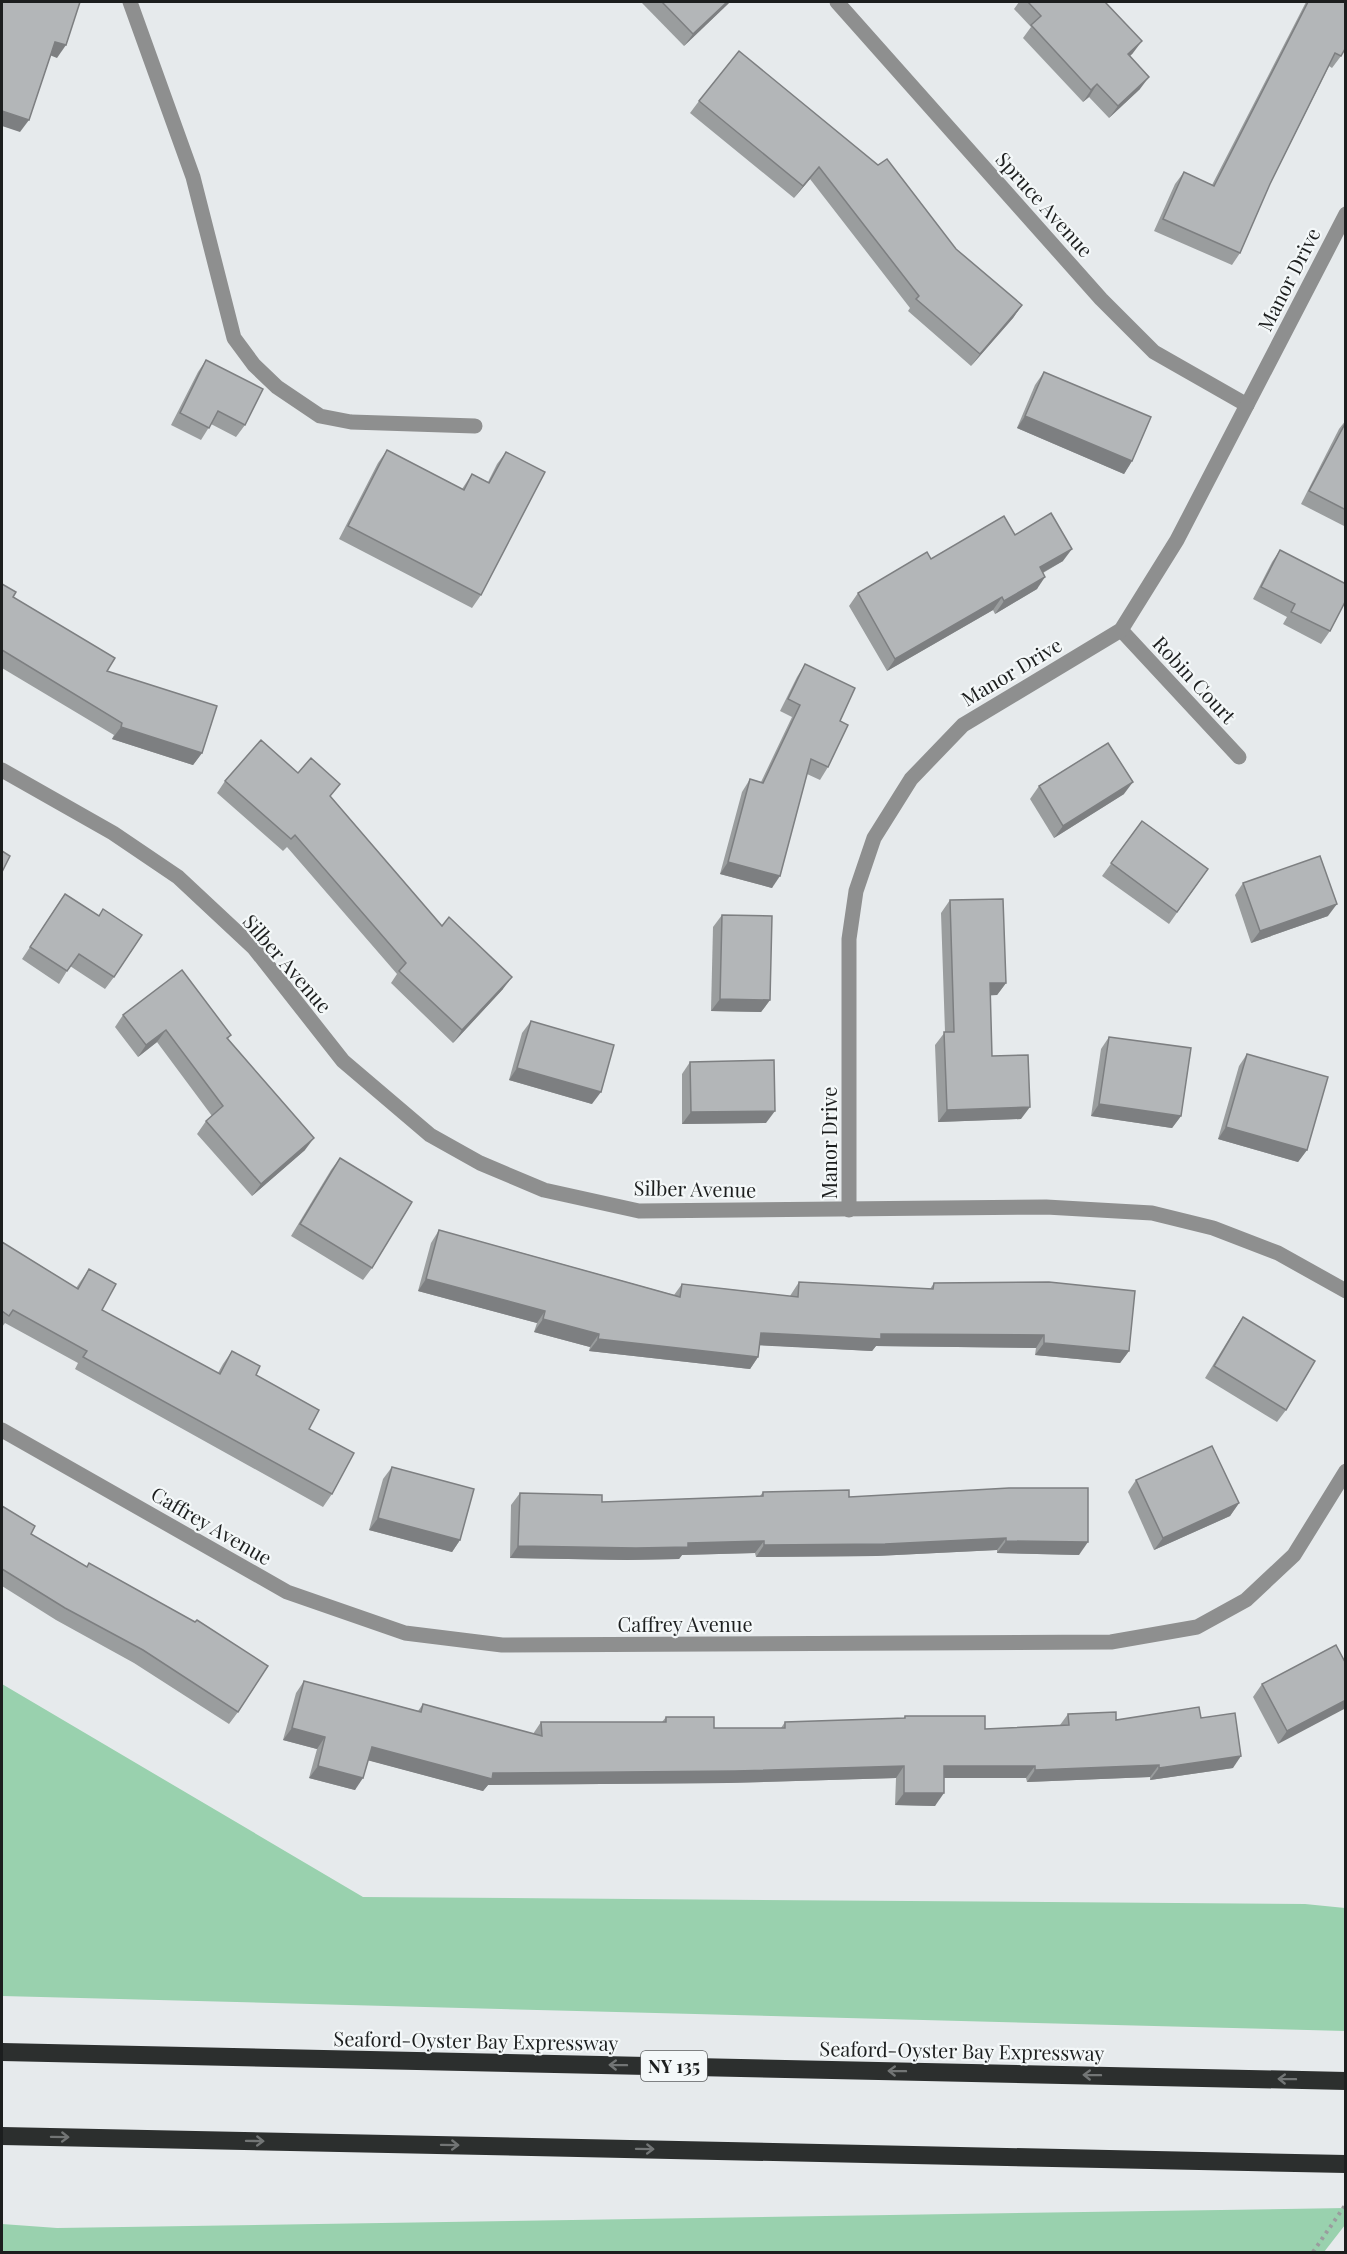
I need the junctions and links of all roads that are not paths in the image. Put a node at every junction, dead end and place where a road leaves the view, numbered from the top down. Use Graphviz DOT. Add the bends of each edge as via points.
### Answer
graph roads {
  1 [pos="130,2"];
  2 [pos="837,2"];
  3 [pos="1346,214"];
  4 [pos="1246,405"];
  5 [pos="475,426"];
  6 [pos="1121,630"];
  7 [pos="1239,757"];
  8 [pos="2,770"];
  9 [pos="849,1210"];
  10 [pos="1346,1291"];
  11 [pos="2,1430"];
  12 [pos="1346,1471"];
  13 [pos="2,2052"];
  14 [pos="1346,2080"];
  15 [pos="2,2136"];
  16 [pos="1346,2164"];
  1 -- 5 [label="street" via="193,177 234,338 254,365 277,387 320,416 351,422"];
  2 -- 4 [label="street, Spruce Avenue" via="1101,299 1154,352"];
  3 -- 4 [label="street, Manor Drive"];
  4 -- 6 [label="street, Manor Drive" via="1177,540"];
  6 -- 7 [label="street, Robin Court"];
  6 -- 9 [label="street, Manor Drive" via="963,724 911,779 874,838 856,891 849,939"];
  8 -- 9 [label="street, Silber Avenue" via="113,833 178,877 254,948 343,1061 430,1135 480,1163 544,1190 639,1211"];
  9 -- 10 [label="street, Silber Avenue" via="1046,1207 1152,1213 1213,1228 1278,1253"];
  11 -- 12 [label="street, Caffrey Avenue" via="287,1592 405,1633 502,1645 1111,1641 1197,1627 1246,1600 1294,1556"];
  14 -- 13 [label="highway, Seaford-Oyster Bay Expressway / NY 135, one-way"];
  15 -- 16 [label="highway, one-way"];
}
